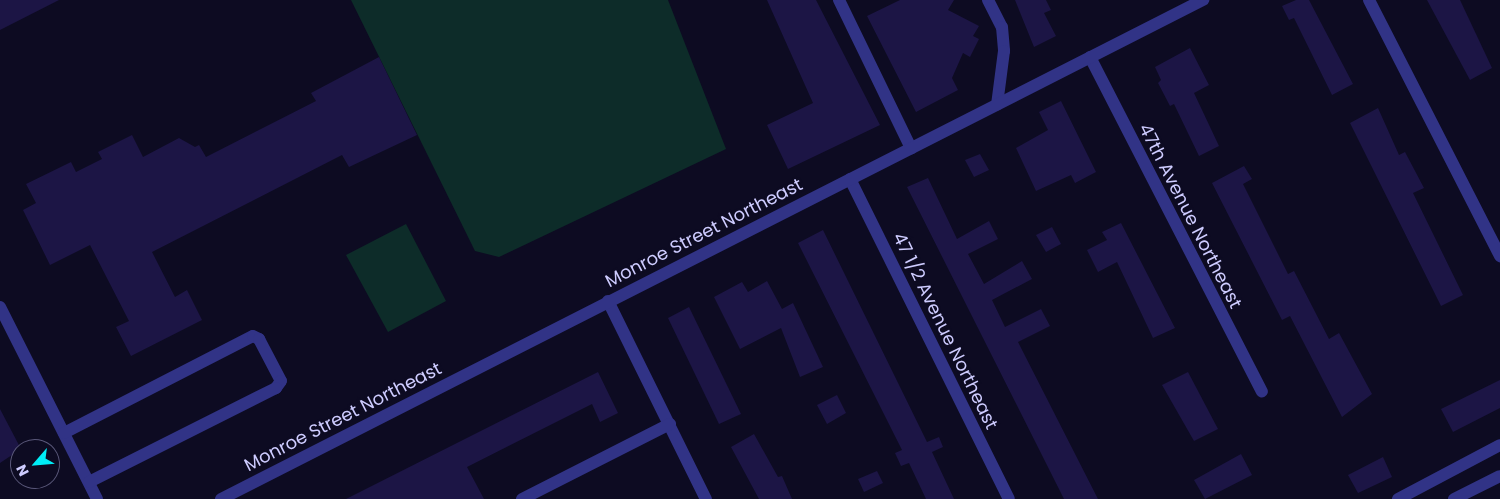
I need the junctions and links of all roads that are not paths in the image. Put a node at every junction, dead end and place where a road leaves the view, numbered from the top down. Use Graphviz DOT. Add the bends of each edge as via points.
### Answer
graph roads {
  1 [pos="838,0"];
  2 [pos="988,0"];
  3 [pos="1203,0"];
  4 [pos="1369,0"];
  5 [pos="1090,57"];
  6 [pos="997,105"];
  7 [pos="911,148"];
  8 [pos="850,179"];
  9 [pos="1500,256"];
  10 [pos="608,301"];
  11 [pos="0,307"];
  12 [pos="1262,391"];
  13 [pos="670,424"];
  14 [pos="64,434"];
  15 [pos="1500,445"];
  16 [pos="1500,476"];
  17 [pos="89,482"];
  18 [pos="97,499"];
  19 [pos="221,499"];
  20 [pos="522,499"];
  21 [pos="706,499"];
  22 [pos="1009,499"];
  23 [pos="1398,499"];
  24 [pos="1454,499"];
  1 -- 7 [label="street"];
  2 -- 6 [label="street" via="1002,27 1004,51"];
  3 -- 5 [label="street, Monroe Street Northeast"];
  4 -- 9 [label="street"];
  5 -- 6 [label="street, Monroe Street Northeast"];
  5 -- 12 [label="street, 47th Avenue Northeast"];
  6 -- 7 [label="street, Monroe Street Northeast"];
  7 -- 8 [label="street, Monroe Street Northeast"];
  8 -- 10 [label="street, Monroe Street Northeast"];
  8 -- 22 [label="street, 47 1/2 Avenue Northeast"];
  10 -- 13 [label="street"];
  10 -- 19 [label="street, Monroe Street Northeast"];
  11 -- 14 [label="street"];
  13 -- 20 [label="street"];
  13 -- 21 [label="street"];
  14 -- 17 [label="street"];
  14 -- 17 [label="street" via="253,336 272,364 280,381 276,388"];
  15 -- 23 [label="street"];
  16 -- 24 [label="street"];
  17 -- 18 [label="street"];
}
